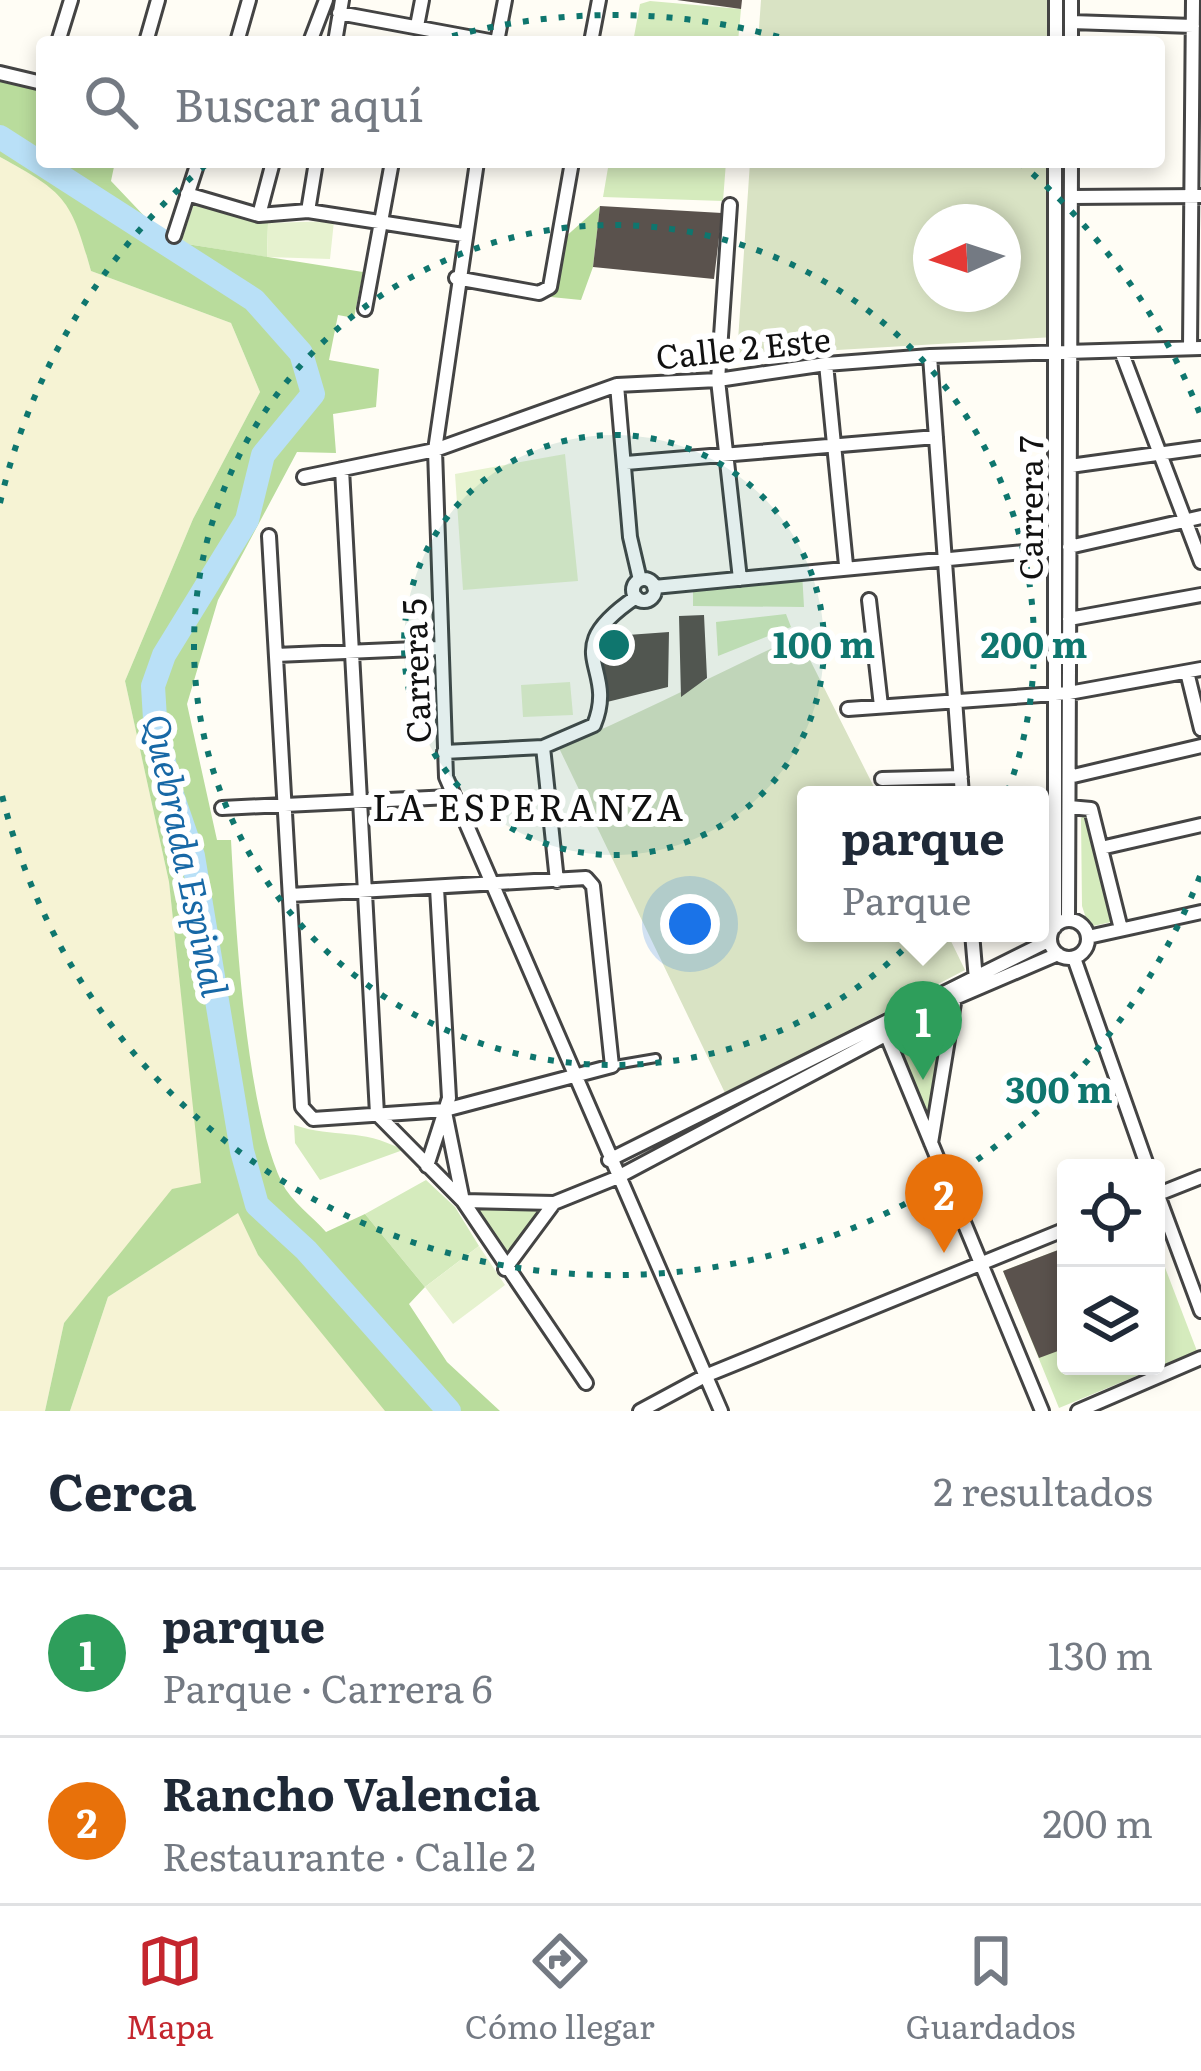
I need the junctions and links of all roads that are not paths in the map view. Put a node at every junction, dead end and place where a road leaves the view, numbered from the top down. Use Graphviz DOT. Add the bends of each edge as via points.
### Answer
graph roads {
  1 [pos="70,0"];
  2 [pos="158,0"];
  3 [pos="249,0"];
  4 [pos="326,0"];
  5 [pos="422,0"];
  6 [pos="505,0"];
  7 [pos="598,0"];
  8 [pos="1056,0"];
  9 [pos="1071,0"];
  10 [pos="1196,2"];
  11 [pos="341,7"];
  12 [pos="1071,22"];
  13 [pos="417,26"];
  14 [pos="1192,26"];
  15 [pos="60,36"];
  16 [pos="148,36"];
  17 [pos="239,36"];
  18 [pos="312,36"];
  19 [pos="466,36"];
  20 [pos="497,36"];
  21 [pos="592,36"];
  22 [pos="1055,36"];
  23 [pos="1071,36"];
  24 [pos="0,74"];
  25 [pos="36,82"];
  26 [pos="1196,162"];
  27 [pos="196,168"];
  28 [pos="271,168"];
  29 [pos="315,168"];
  30 [pos="391,168"];
  31 [pos="476,168"];
  32 [pos="571,168"];
  33 [pos="1055,168"];
  34 [pos="1071,168"];
  35 [pos="188,194"];
  36 [pos="1196,196"];
  37 [pos="1070,197"];
  38 [pos="730,205"];
  39 [pos="308,211"];
  40 [pos="259,214"];
  41 [pos="382,221"];
  42 [pos="463,235"];
  43 [pos="175,236"];
  44 [pos="457,278"];
  45 [pos="364,309"];
  46 [pos="1196,348"];
  47 [pos="1121,351"];
  48 [pos="1063,353"];
  49 [pos="931,356"];
  50 [pos="826,364"];
  51 [pos="718,380"];
  52 [pos="617,385"];
  53 [pos="936,437"];
  54 [pos="834,445"];
  55 [pos="1201,448"];
  56 [pos="436,450"];
  57 [pos="730,454"];
  58 [pos="1157,454"];
  59 [pos="626,463"];
  60 [pos="1070,466"];
  61 [pos="342,469"];
  62 [pos="304,477"];
  63 [pos="1201,517"];
  64 [pos="1185,521"];
  65 [pos="269,536"];
  66 [pos="1062,548"];
  67 [pos="945,557"];
  68 [pos="1201,562"];
  69 [pos="846,565"];
  70 [pos="740,578"];
  71 [pos="647,583"];
  72 [pos="1201,595"];
  73 [pos="869,600"];
  74 [pos="1069,619"];
  75 [pos="439,648"];
  76 [pos="352,652"];
  77 [pos="276,655"];
  78 [pos="1194,670"];
  79 [pos="1062,693"];
  80 [pos="956,699"];
  81 [pos="880,706"];
  82 [pos="848,709"];
  83 [pos="1201,729"];
  84 [pos="1201,746"];
  85 [pos="543,747"];
  86 [pos="444,752"];
  87 [pos="961,777"];
  88 [pos="1069,777"];
  89 [pos="882,779"];
  90 [pos="962,786"];
  91 [pos="450,797"];
  92 [pos="360,802"];
  93 [pos="285,805"];
  94 [pos="1069,807"];
  95 [pos="222,808"];
  96 [pos="1201,825"];
  97 [pos="1101,848"];
  98 [pos="557,881"];
  99 [pos="489,884"];
  100 [pos="437,888"];
  101 [pos="365,892"];
  102 [pos="290,895"];
  103 [pos="1201,912"];
  104 [pos="1058,929"];
  105 [pos="1121,929"];
  106 [pos="1049,935"];
  107 [pos="1088,937"];
  108 [pos="973,942"];
  109 [pos="1038,942"];
  110 [pos="1058,954"];
  111 [pos="1074,958"];
  112 [pos="976,981"];
  113 [pos="956,990"];
  114 [pos="884,1029"];
  115 [pos="656,1058"];
  116 [pos="612,1066"];
  117 [pos="574,1076"];
  118 [pos="445,1110"];
  119 [pos="377,1114"];
  120 [pos="931,1144"];
  121 [pos="1145,1159"];
  122 [pos="609,1160"];
  123 [pos="427,1166"];
  124 [pos="1201,1177"];
  125 [pos="616,1178"];
  126 [pos="1165,1190"];
  127 [pos="463,1202"];
  128 [pos="554,1202"];
  129 [pos="1165,1217"];
  130 [pos="1057,1232"];
  131 [pos="977,1263"];
  132 [pos="505,1269"];
  133 [pos="1201,1311"];
  134 [pos="1201,1358"];
  135 [pos="705,1376"];
  136 [pos="586,1383"];
  137 [pos="640,1411"];
  138 [pos="721,1411"];
  139 [pos="1042,1411"];
  140 [pos="1078,1411"];
  1 -- 15 [label="street"];
  2 -- 16 [label="street"];
  3 -- 17 [label="street"];
  4 -- 18 [label="street"];
  5 -- 13 [label="street"];
  6 -- 20 [label="street"];
  7 -- 21 [label="street"];
  8 -- 22 [label="street"];
  9 -- 12 [label="street"];
  10 -- 14 [label="street"];
  11 -- 13 [label="street"];
  12 -- 14 [label="street"];
  12 -- 23 [label="street"];
  13 -- 19 [label="street"];
  14 -- 26 [label="street"];
  24 -- 25 [label="street"];
  26 -- 36 [label="street"];
  27 -- 35 [label="street"];
  28 -- 40 [label="street"];
  29 -- 39 [label="street"];
  30 -- 41 [label="street"];
  31 -- 42 [label="street, Carrera 5"];
  32 -- 44 [label="street" via="550,287 539,293"];
  33 -- 48 [label="street, Carrera 7"];
  34 -- 37 [label="street, Carrera 7"];
  35 -- 40 [label="street"];
  35 -- 43 [label="street"];
  36 -- 37 [label="street"];
  36 -- 46 [label="street"];
  37 -- 48 [label="street, Carrera 7"];
  38 -- 51 [label="street"];
  39 -- 40 [label="street"];
  39 -- 41 [label="street"];
  41 -- 42 [label="street"];
  41 -- 45 [label="street"];
  42 -- 44 [label="street, Carrera 5"];
  44 -- 56 [label="street, Carrera 5"];
  46 -- 47 [label="street, Calle 2 Este"];
  47 -- 48 [label="street, Calle 2 Este"];
  47 -- 58 [label="street"];
  48 -- 49 [label="street, Calle 2 Este"];
  48 -- 60 [label="street, Carrera 7"];
  48 -- 66 [label="street, Carrera 7"];
  49 -- 50 [label="street, Calle 2 Este"];
  49 -- 53 [label="street"];
  50 -- 51 [label="street, Calle 2 Este"];
  50 -- 54 [label="street"];
  51 -- 52 [label="street, Calle 2 Este"];
  51 -- 57 [label="street"];
  52 -- 56 [label="street, Calle 2 Este"];
  52 -- 59 [label="street"];
  53 -- 54 [label="street"];
  53 -- 67 [label="street"];
  54 -- 57 [label="street"];
  54 -- 69 [label="street"];
  55 -- 58 [label="street"];
  56 -- 61 [label="street, Calle 2 Este"];
  56 -- 75 [label="street, Carrera 5"];
  57 -- 59 [label="street"];
  57 -- 70 [label="street"];
  58 -- 60 [label="street"];
  58 -- 64 [label="street"];
  59 -- 71 [label="street" via="630,537"];
  60 -- 66 [label="street, Carrera 7"];
  61 -- 62 [label="street, Calle 2 Este"];
  61 -- 76 [label="street"];
  63 -- 64 [label="street"];
  64 -- 66 [label="street"];
  64 -- 68 [label="street"];
  65 -- 77 [label="street"];
  66 -- 67 [label="street"];
  66 -- 74 [label="street, Carrera 7"];
  66 -- 79 [label="street, Carrera 7"];
  67 -- 69 [label="street"];
  67 -- 80 [label="street"];
  69 -- 70 [label="street"];
  70 -- 71 [label="street"];
  71 -- 85 [label="street" via="634,587 636,597 598,625 592,640 594,725"];
  72 -- 74 [label="street"];
  73 -- 81 [label="street"];
  74 -- 79 [label="street, Carrera 7"];
  75 -- 76 [label="street"];
  75 -- 86 [label="street, Carrera 5"];
  76 -- 77 [label="street"];
  76 -- 92 [label="street"];
  77 -- 93 [label="street"];
  78 -- 79 [label="street"];
  78 -- 83 [label="street"];
  79 -- 80 [label="street"];
  79 -- 88 [label="street, Carrera 7"];
  79 -- 104 [label="street, Carrera 7"];
  80 -- 81 [label="street"];
  80 -- 87 [label="street"];
  81 -- 82 [label="street"];
  84 -- 88 [label="street"];
  85 -- 86 [label="street"];
  85 -- 98 [label="street"];
  86 -- 91 [label="street, Carrera 5"];
  87 -- 89 [label="street"];
  87 -- 90 [label="street"];
  88 -- 94 [label="street, Carrera 7"];
  91 -- 92 [label="street"];
  91 -- 99 [label="street, Carrera 5"];
  92 -- 93 [label="street"];
  92 -- 101 [label="street"];
  93 -- 95 [label="street"];
  93 -- 102 [label="street"];
  94 -- 97 [label="street" via="1090,807"];
  94 -- 104 [label="street, Carrera 7"];
  96 -- 97 [label="street"];
  97 -- 105 [label="street"];
  98 -- 99 [label="street"];
  98 -- 116 [label="street" via="586,878 592,886"];
  99 -- 100 [label="street"];
  99 -- 117 [label="street, Carrera 5"];
  100 -- 101 [label="street"];
  100 -- 118 [label="street"];
  101 -- 102 [label="street"];
  101 -- 119 [label="street"];
  102 -- 119 [label="street" via="302,1107 313,1119"];
  103 -- 105 [label="street"];
  104 -- 106 [label="street"];
  104 -- 107 [label="street" via="1081,925"];
  104 -- 110 [label="street"];
  105 -- 107 [label="street"];
  107 -- 111 [label="street"];
  108 -- 112 [label="street"];
  109 -- 112 [label="street"];
  110 -- 111 [label="street"];
  110 -- 112 [label="street"];
  111 -- 121 [label="street"];
  112 -- 113 [label="street"];
  113 -- 114 [label="street"];
  113 -- 120 [label="street"];
  114 -- 120 [label="street"];
  114 -- 122 [label="street"];
  114 -- 125 [label="street"];
  115 -- 116 [label="lane"];
  116 -- 117 [label="street"];
  117 -- 118 [label="street"];
  117 -- 122 [label="street, Carrera 5"];
  118 -- 119 [label="street"];
  118 -- 123 [label="street"];
  118 -- 127 [label="street"];
  119 -- 123 [label="street"];
  120 -- 131 [label="street"];
  122 -- 125 [label="street, Carrera 5"];
  123 -- 127 [label="street"];
  124 -- 126 [label="street"];
  125 -- 128 [label="street"];
  125 -- 135 [label="street, Carrera 5"];
  127 -- 128 [label="street"];
  127 -- 132 [label="street"];
  128 -- 132 [label="street"];
  129 -- 133 [label="street"];
  130 -- 131 [label="street"];
  131 -- 135 [label="street"];
  131 -- 139 [label="street"];
  132 -- 136 [label="street"];
  134 -- 140 [label="street"];
  135 -- 137 [label="street"];
  135 -- 138 [label="street, Carrera 5"];
}
